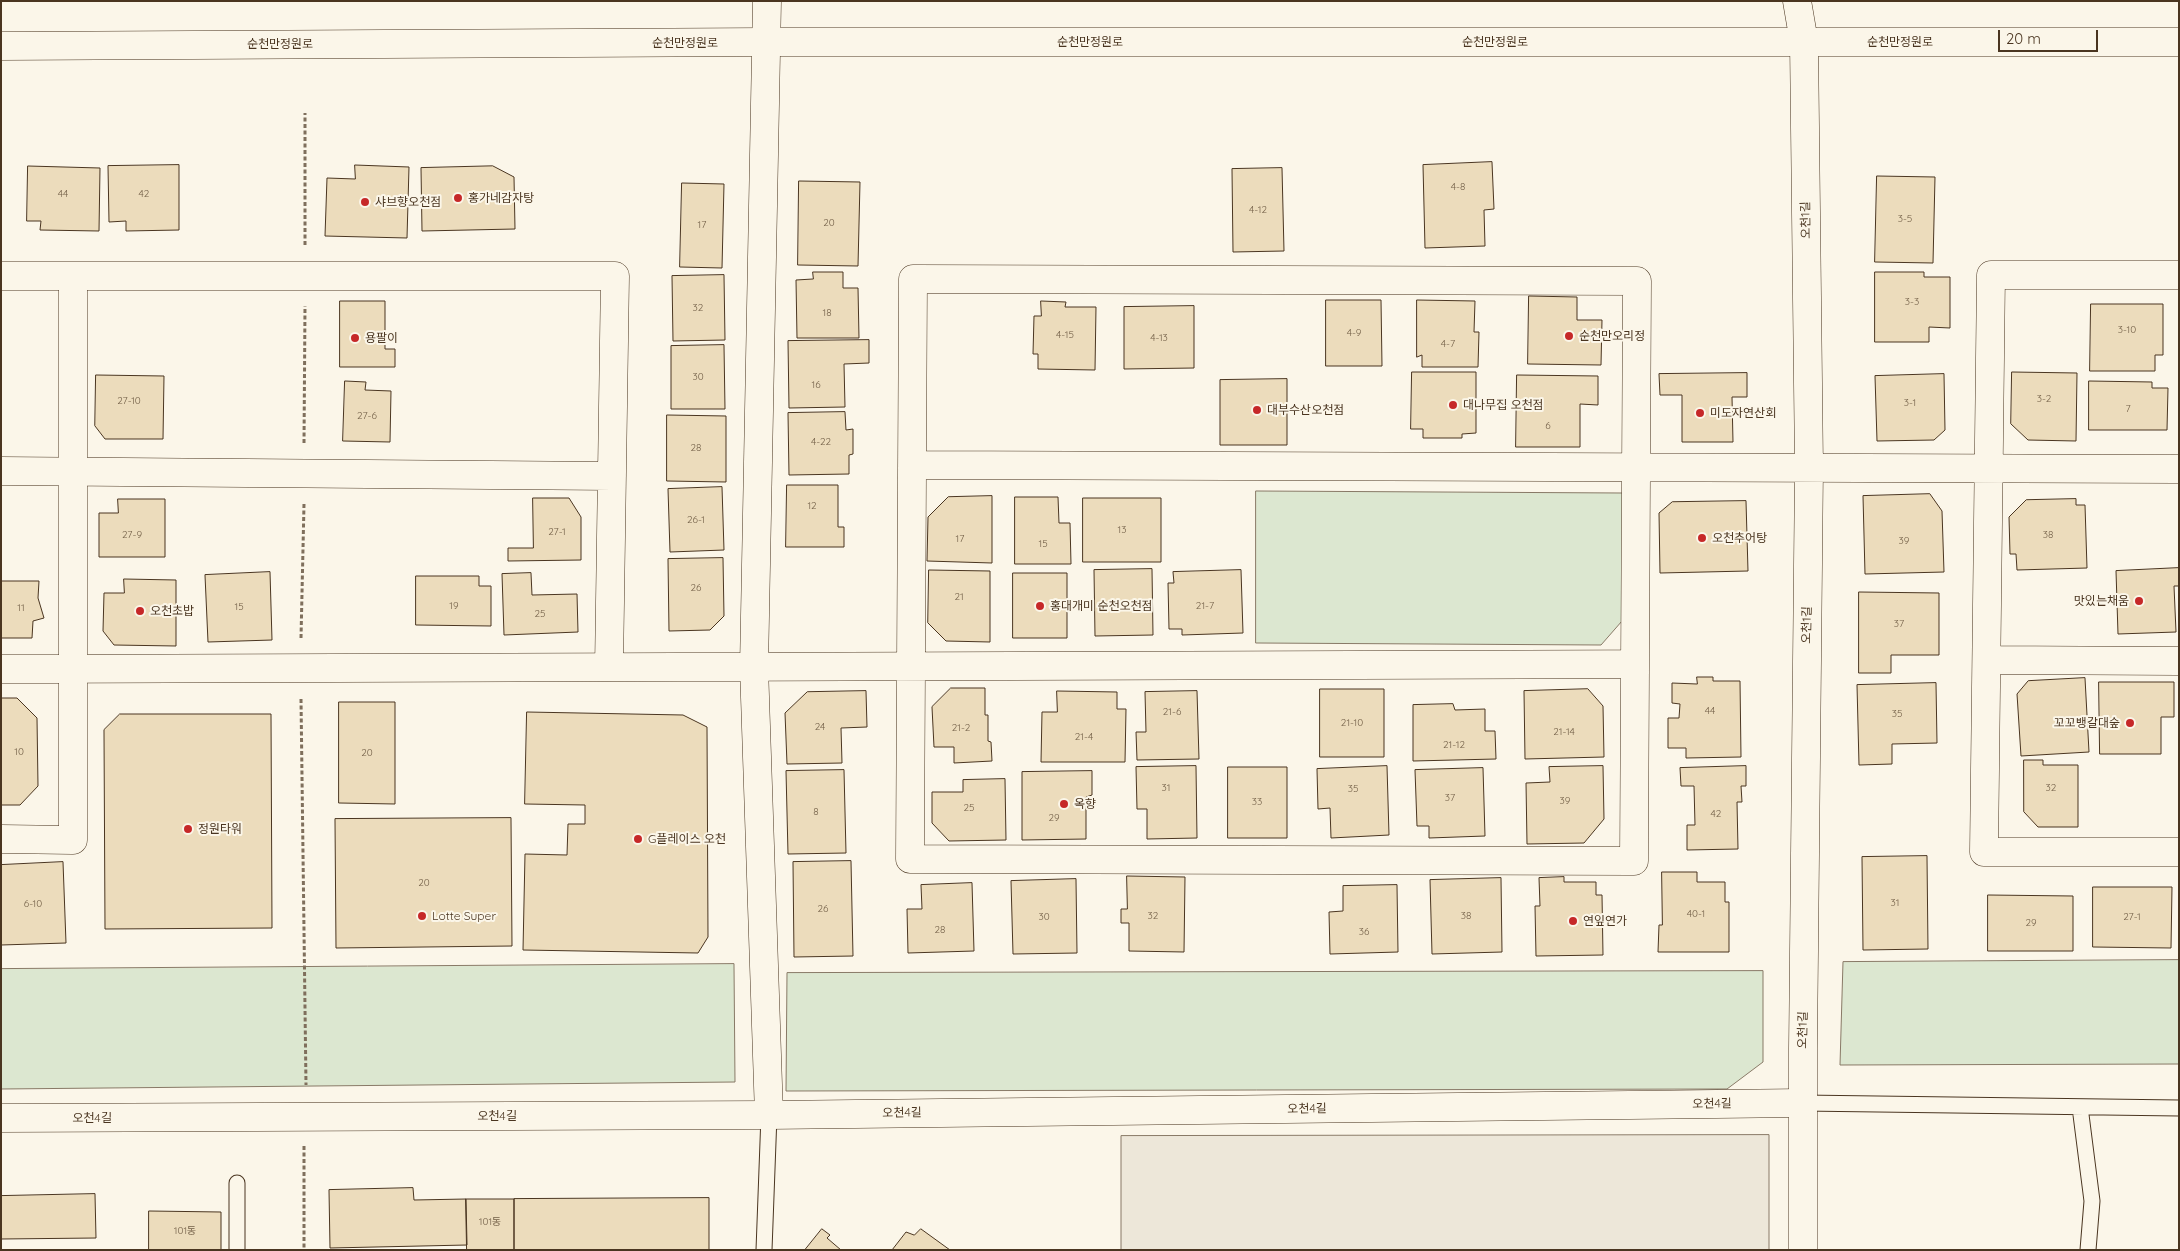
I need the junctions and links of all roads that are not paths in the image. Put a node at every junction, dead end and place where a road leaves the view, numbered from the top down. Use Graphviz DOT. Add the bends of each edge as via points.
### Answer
graph roads {
  1 [pos="767,1"];
  2 [pos="1797,1"];
  3 [pos="767,42"];
  4 [pos="1804,42"];
  5 [pos="2179,42"];
  6 [pos="1,46"];
  7 [pos="2179,275"];
  8 [pos="1,276"];
  9 [pos="73,276"];
  10 [pos="912,465"];
  11 [pos="1636,467"];
  12 [pos="1809,468"];
  13 [pos="1989,469"];
  14 [pos="2179,469"];
  15 [pos="1,471"];
  16 [pos="72,471"];
  17 [pos="612,476"];
  18 [pos="1987,660"];
  19 [pos="2179,661"];
  20 [pos="1634,664"];
  21 [pos="609,667"];
  22 [pos="754,667"];
  23 [pos="911,668"];
  24 [pos="1,669"];
  25 [pos="72,669"];
  26 [pos="1,839"];
  27 [pos="2179,852"];
  28 [pos="1802,1103"];
  29 [pos="2080,1107"];
  30 [pos="2179,1108"];
  31 [pos="769,1115"];
  32 [pos="1,1118"];
  33 [pos="237,1183"];
  34 [pos="237,1250"];
  35 [pos="764,1250"];
  36 [pos="1804,1250"];
  37 [pos="2088,1250"];
  1 -- 3 [label="street"];
  2 -- 4 [label="street, 오천1길"];
  3 -- 4 [label="street, 순천만정원로"];
  3 -- 6 [label="street, 순천만정원로"];
  3 -- 22 [label="street"];
  4 -- 5 [label="street, 순천만정원로"];
  4 -- 12 [label="street, 오천1길"];
  7 -- 13 [label="street" via="1991,275"];
  8 -- 9 [label="street"];
  9 -- 16 [label="street"];
  9 -- 17 [label="street" via="615,276"];
  10 -- 11 [label="street"];
  10 -- 11 [label="street" via="913,279 1637,281"];
  10 -- 23 [label="street"];
  11 -- 12 [label="street"];
  11 -- 20 [label="street"];
  12 -- 13 [label="street"];
  12 -- 28 [label="street, 오천1길"];
  13 -- 14 [label="street"];
  13 -- 18 [label="street"];
  15 -- 16 [label="street"];
  16 -- 17 [label="street"];
  16 -- 25 [label="street"];
  17 -- 21 [label="street"];
  18 -- 19 [label="street"];
  18 -- 27 [label="street" via="1984,852"];
  20 -- 23 [label="street"];
  20 -- 23 [label="street" via="1634,861 910,859"];
  21 -- 22 [label="street"];
  21 -- 25 [label="street"];
  22 -- 23 [label="street"];
  22 -- 31 [label="street"];
  24 -- 25 [label="street"];
  25 -- 26 [label="street" via="73,840"];
  28 -- 29 [label="lane"];
  28 -- 31 [label="street, 오천4길"];
  28 -- 36 [label="street, 오천1길"];
  29 -- 30 [label="lane"];
  29 -- 37 [label="lane" via="2092,1201"];
  31 -- 32 [label="street, 오천4길"];
  31 -- 35 [label="lane"];
  33 -- 34 [label="lane"];
}
